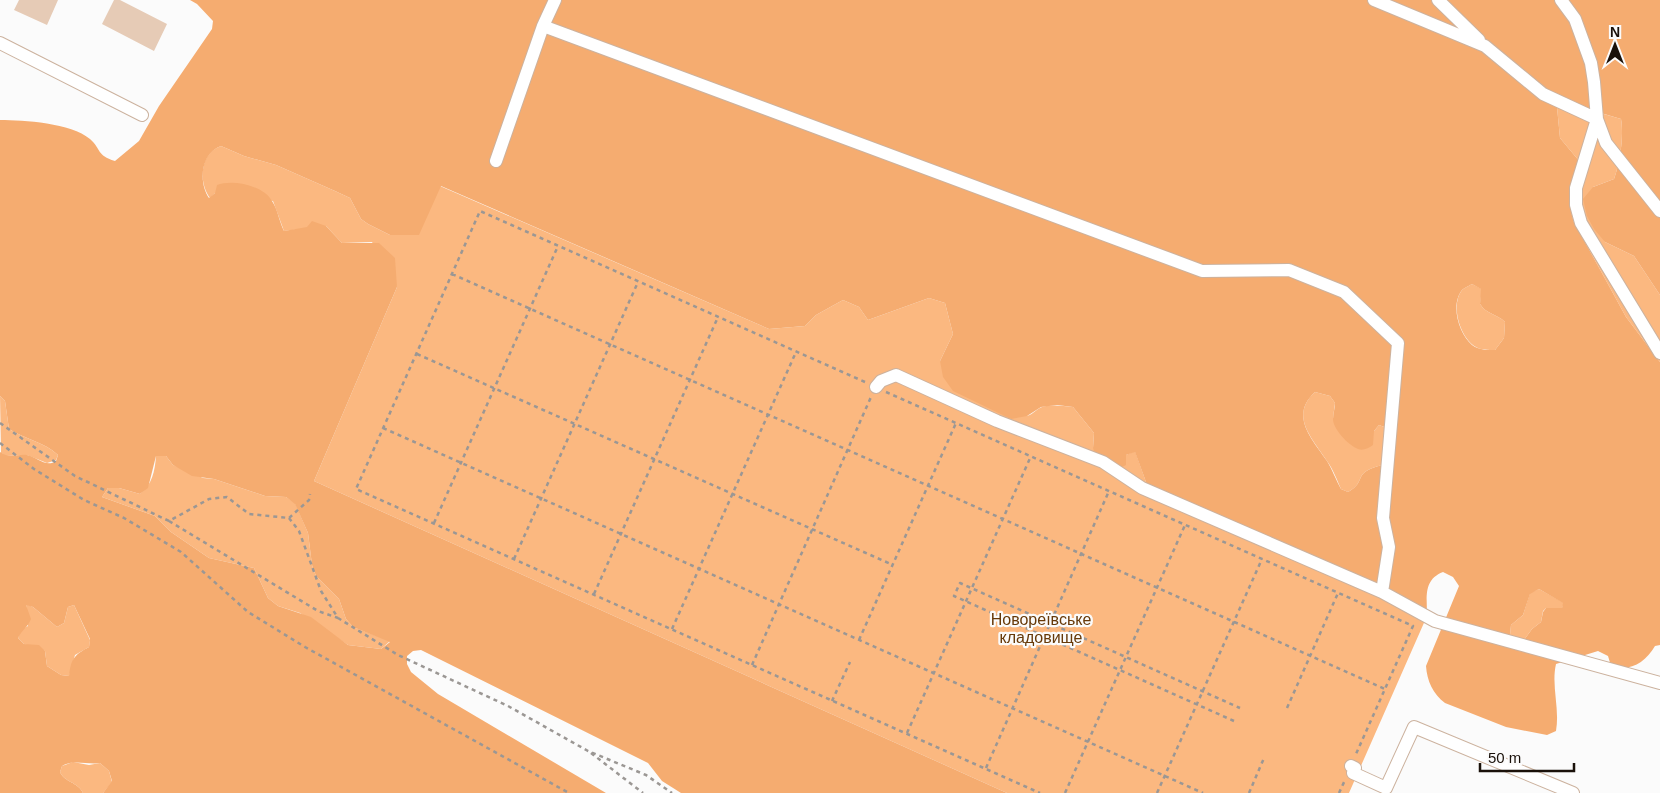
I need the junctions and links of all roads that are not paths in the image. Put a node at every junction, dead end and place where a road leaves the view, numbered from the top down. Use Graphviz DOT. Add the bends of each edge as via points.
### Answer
graph roads {
  1 [pos="555,0"];
  2 [pos="1374,0"];
  3 [pos="1438,0"];
  4 [pos="1560,0"];
  5 [pos="543,26"];
  6 [pos="0,43"];
  7 [pos="1485,46"];
  8 [pos="142,115"];
  9 [pos="1597,119"];
  10 [pos="496,161"];
  11 [pos="1660,211"];
  12 [pos="1660,353"];
  13 [pos="876,387"];
  14 [pos="1382,592"];
  15 [pos="1660,683"];
  16 [pos="1351,766"];
  17 [pos="1573,793"];
  1 -- 5 [label="street"];
  2 -- 7 [label="street"];
  3 -- 7 [label="street"];
  4 -- 9 [label="street" via="1575,19 1591,63"];
  5 -- 10 [label="street"];
  5 -- 14 [label="street" via="1202,271 1289,270 1344,292 1398,343 1383,518 1389,547"];
  6 -- 8 [label="street"];
  7 -- 9 [label="street" via="1543,94"];
  9 -- 11 [label="street" via="1606,143"];
  9 -- 12 [label="street" via="1576,188 1576,205 1586,231"];
  13 -- 14 [label="street" via="881,381 896,375 997,421 1103,462 1142,488"];
  14 -- 15 [label="street" via="1435,621"];
  16 -- 17 [label="street" via="1355,768 1353,773 1386,788 1414,727"];
}
